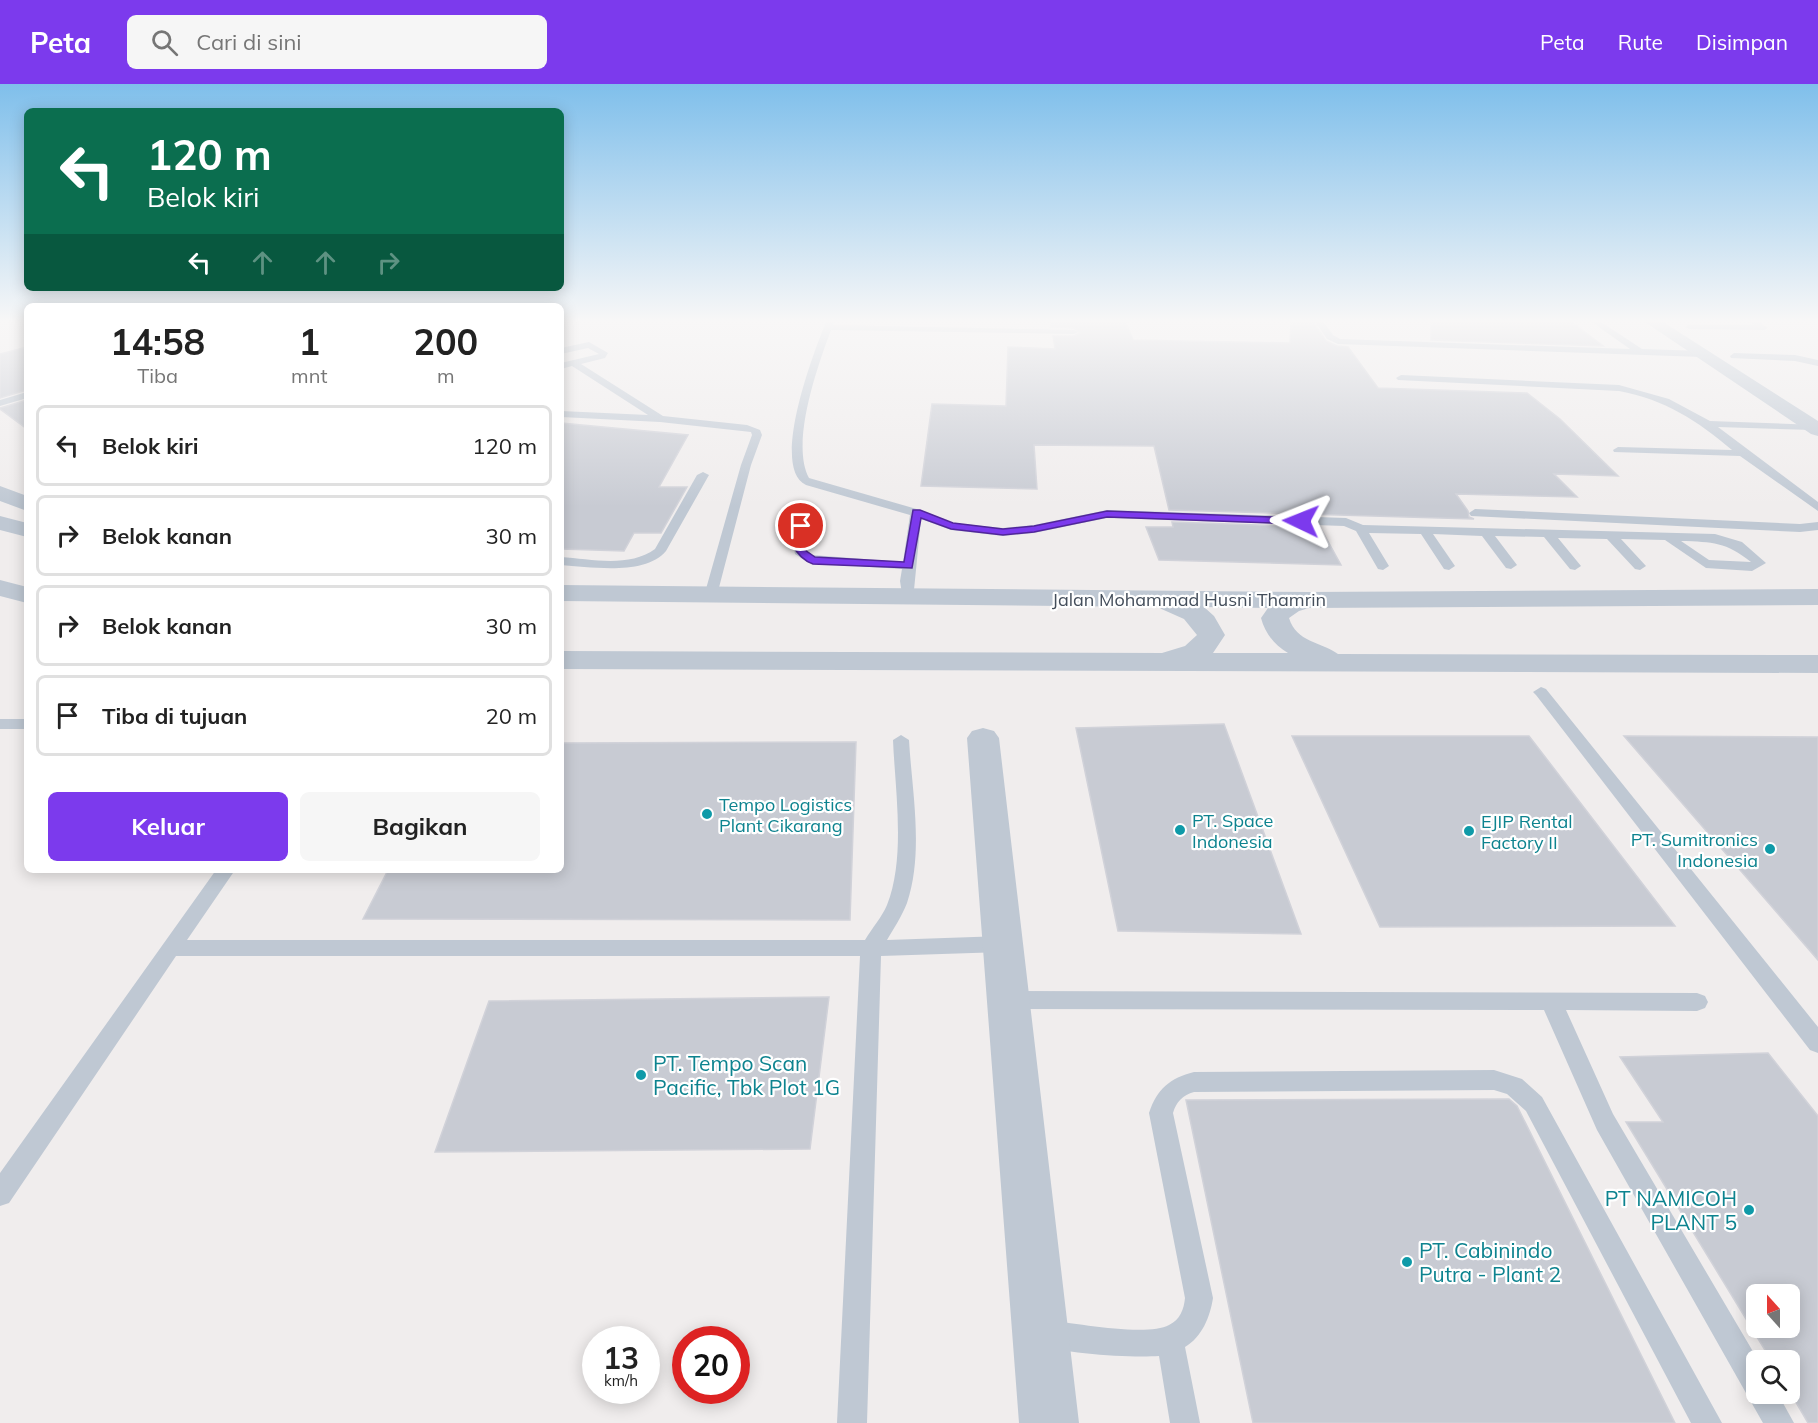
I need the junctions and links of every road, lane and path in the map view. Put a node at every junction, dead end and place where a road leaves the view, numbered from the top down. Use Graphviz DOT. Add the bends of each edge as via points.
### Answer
graph roads {
  1 [pos="604,382"];
  2 [pos="810,382"];
  3 [pos="1499,382"];
  4 [pos="1750,382"];
  5 [pos="1767,382"];
  6 [pos="24,396"];
  7 [pos="0,403"];
  8 [pos="564,414"];
  9 [pos="660,419"];
  10 [pos="1816,422"];
  11 [pos="1708,424"];
  12 [pos="1618,450"];
  13 [pos="1743,453"];
  14 [pos="703,476"];
  15 [pos="0,493"];
  16 [pos="24,503"];
  17 [pos="1818,507"];
  18 [pos="916,513"];
  19 [pos="1475,513"];
  20 [pos="805,515"];
  21 [pos="0,523"];
  22 [pos="1818,526"];
  23 [pos="24,529"];
  24 [pos="1361,529"];
  25 [pos="1423,529"];
  26 [pos="1485,531"];
  27 [pos="1546,533"];
  28 [pos="1610,535"];
  29 [pos="1668,537"];
  30 [pos="564,561"];
  31 [pos="1511,565"];
  32 [pos="909,566"];
  33 [pos="1383,566"];
  34 [pos="1449,566"];
  35 [pos="1575,566"];
  36 [pos="1640,566"];
  37 [pos="0,588"];
  38 [pos="564,593"];
  39 [pos="24,594"];
  40 [pos="711,596"];
  41 [pos="908,597"];
  42 [pos="1818,597"];
  43 [pos="1148,599"];
  44 [pos="1309,600"];
  45 [pos="564,660"];
  46 [pos="1166,660"];
  47 [pos="1345,663"];
  48 [pos="1818,664"];
  49 [pos="1541,692"];
  50 [pos="0,724"];
  51 [pos="24,724"];
  52 [pos="982,738"];
  53 [pos="902,740"];
  54 [pos="223,873"];
  55 [pos="1003,944"];
  56 [pos="170,948"];
  57 [pos="871,948"];
  58 [pos="1008,1000"];
  59 [pos="1551,1002"];
  60 [pos="1697,1002"];
  61 [pos="1818,1043"];
  62 [pos="0,1194"];
  63 [pos="1041,1333"];
  64 [pos="1170,1340"];
  65 [pos="1746,1367"];
  66 [pos="1768,1404"];
  67 [pos="852,1423"];
  68 [pos="1049,1423"];
  69 [pos="1185,1423"];
  70 [pos="1707,1423"];
  71 [pos="1779,1423"];
  1 -- 9 [label="lane"];
  2 -- 18 [label="lane" via="797,451 804,480"];
  3 -- 11 [label="lane" via="1649,393"];
  4 -- 10 [label="street"];
  5 -- 10 [label="street"];
  6 -- 7 [label="lane"];
  8 -- 9 [label="lane"];
  9 -- 40 [label="lane" via="747,428 757,435"];
  10 -- 11 [label="lane"];
  11 -- 13 [label="lane"];
  12 -- 13 [label="lane"];
  13 -- 17 [label="lane"];
  14 -- 30 [label="lane" via="653,557 629,563"];
  15 -- 16 [label="street"];
  18 -- 24 [label="lane" via="951,526 1003,532 1107,514 1346,522"];
  18 -- 32 [label="lane"];
  19 -- 22 [label="lane"];
  20 -- 32 [label="lane" via="797,538 801,554 809,559"];
  21 -- 23 [label="street"];
  24 -- 25 [label="lane"];
  24 -- 33 [label="lane"];
  25 -- 26 [label="lane"];
  25 -- 34 [label="lane"];
  26 -- 27 [label="lane"];
  26 -- 31 [label="lane"];
  27 -- 28 [label="lane"];
  27 -- 35 [label="lane"];
  28 -- 29 [label="lane"];
  28 -- 36 [label="lane"];
  29 -- 29 [label="lane" via="1726,540 1760,563 1752,567 1706,564"];
  32 -- 41 [label="lane"];
  37 -- 39 [label="street"];
  38 -- 40 [label="street, Jalan Mohammad Husni Thamrin"];
  40 -- 41 [label="street, Jalan Mohammad Husni Thamrin"];
  41 -- 43 [label="street, Jalan Mohammad Husni Thamrin"];
  42 -- 44 [label="street, Jalan Mohammad Husni Thamrin"];
  43 -- 44 [label="street, Jalan Mohammad Husni Thamrin"];
  43 -- 46 [label="street" via="1191,610 1206,622 1211,635 1205,648 1190,657"];
  44 -- 47 [label="street" via="1281,609 1275,618 1277,628 1285,639 1301,649"];
  45 -- 46 [label="street"];
  46 -- 47 [label="street"];
  47 -- 48 [label="street"];
  49 -- 61 [label="lane"];
  50 -- 51 [label="lane"];
  52 -- 55 [label="street"];
  53 -- 57 [label="lane" via="903,879 897,903"];
  54 -- 56 [label="lane"];
  55 -- 57 [label="lane"];
  55 -- 58 [label="street"];
  56 -- 57 [label="lane"];
  56 -- 62 [label="lane"];
  57 -- 67 [label="lane"];
  58 -- 59 [label="lane"];
  58 -- 63 [label="street"];
  59 -- 60 [label="lane"];
  59 -- 65 [label="lane" via="1605,1122"];
  63 -- 64 [label="lane" via="1136,1342"];
  63 -- 68 [label="street"];
  64 -- 69 [label="lane"];
  64 -- 70 [label="lane" via="1198,1315 1199,1298 1161,1113 1164,1100 1173,1091 1194,1082 1494,1080 1514,1086 1534,1104"];
  66 -- 71 [label="lane"];
}
